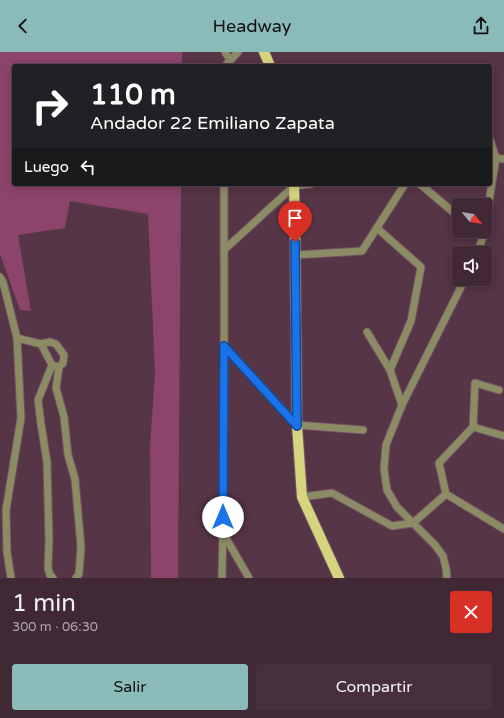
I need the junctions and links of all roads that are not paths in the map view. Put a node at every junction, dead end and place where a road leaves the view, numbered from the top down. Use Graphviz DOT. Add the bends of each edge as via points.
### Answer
graph roads {
  1 [pos="225,52"];
  2 [pos="238,52"];
  3 [pos="264,52"];
  4 [pos="230,60"];
  5 [pos="227,64"];
  6 [pos="269,64"];
  7 [pos="492,146"];
  8 [pos="496,158"];
  9 [pos="504,159"];
  10 [pos="492,183"];
  11 [pos="224,186"];
  12 [pos="293,186"];
  13 [pos="294,186"];
  14 [pos="405,186"];
  15 [pos="422,186"];
  16 [pos="491,186"];
  17 [pos="490,198"];
  18 [pos="452,211"];
  19 [pos="377,228"];
  20 [pos="224,250"];
  21 [pos="295,255"];
  22 [pos="0,276"];
  23 [pos="462,286"];
  24 [pos="367,332"];
  25 [pos="17,338"];
  26 [pos="41,344"];
  27 [pos="224,346"];
  28 [pos="55,366"];
  29 [pos="390,370"];
  30 [pos="499,390"];
  31 [pos="402,405"];
  32 [pos="297,426"];
  33 [pos="473,427"];
  34 [pos="363,430"];
  35 [pos="504,436"];
  36 [pos="446,494"];
  37 [pos="302,497"];
  38 [pos="413,523"];
  39 [pos="504,529"];
  40 [pos="223,532"];
  41 [pos="10,578"];
  42 [pos="53,578"];
  43 [pos="76,578"];
  44 [pos="222,578"];
  45 [pos="249,578"];
  46 [pos="339,578"];
  47 [pos="447,578"];
  1 -- 4 [label="street"];
  2 -- 4 [label="street"];
  3 -- 6 [label="main road"];
  4 -- 5 [label="street"];
  7 -- 8 [label="street"];
  8 -- 9 [label="street"];
  8 -- 10 [label="street"];
  11 -- 20 [label="street"];
  12 -- 20 [label="street"];
  13 -- 21 [label="main road"];
  14 -- 19 [label="street"];
  15 -- 18 [label="street"];
  16 -- 17 [label="street"];
  19 -- 21 [label="street" via="362,251"];
  19 -- 29 [label="street" via="421,267 411,321"];
  20 -- 27 [label="street"];
  21 -- 32 [label="main road"];
  22 -- 25 [label="street"];
  23 -- 31 [label="street"];
  24 -- 29 [label="street"];
  25 -- 26 [label="street"];
  25 -- 41 [label="street" via="21,418 6,510"];
  26 -- 28 [label="street"];
  26 -- 28 [label="street" via="56,344 64,356 63,363"];
  27 -- 32 [label="street"];
  27 -- 40 [label="street"];
  28 -- 42 [label="street" via="38,400 47,462 48,568"];
  28 -- 43 [label="street" via="56,388 64,417 68,455 75,478 81,547 79,574"];
  29 -- 31 [label="street"];
  30 -- 33 [label="street" via="475,383"];
  31 -- 38 [label="street" via="386,445 384,469 387,490 397,507"];
  32 -- 34 [label="street"];
  32 -- 37 [label="main road"];
  33 -- 35 [label="street"];
  33 -- 36 [label="street" via="439,463"];
  36 -- 38 [label="street"];
  36 -- 39 [label="street"];
  37 -- 38 [label="street" via="332,494 392,526"];
  37 -- 46 [label="main road"];
  38 -- 47 [label="street" via="443,556"];
  40 -- 44 [label="street"];
  40 -- 45 [label="street"];
}
